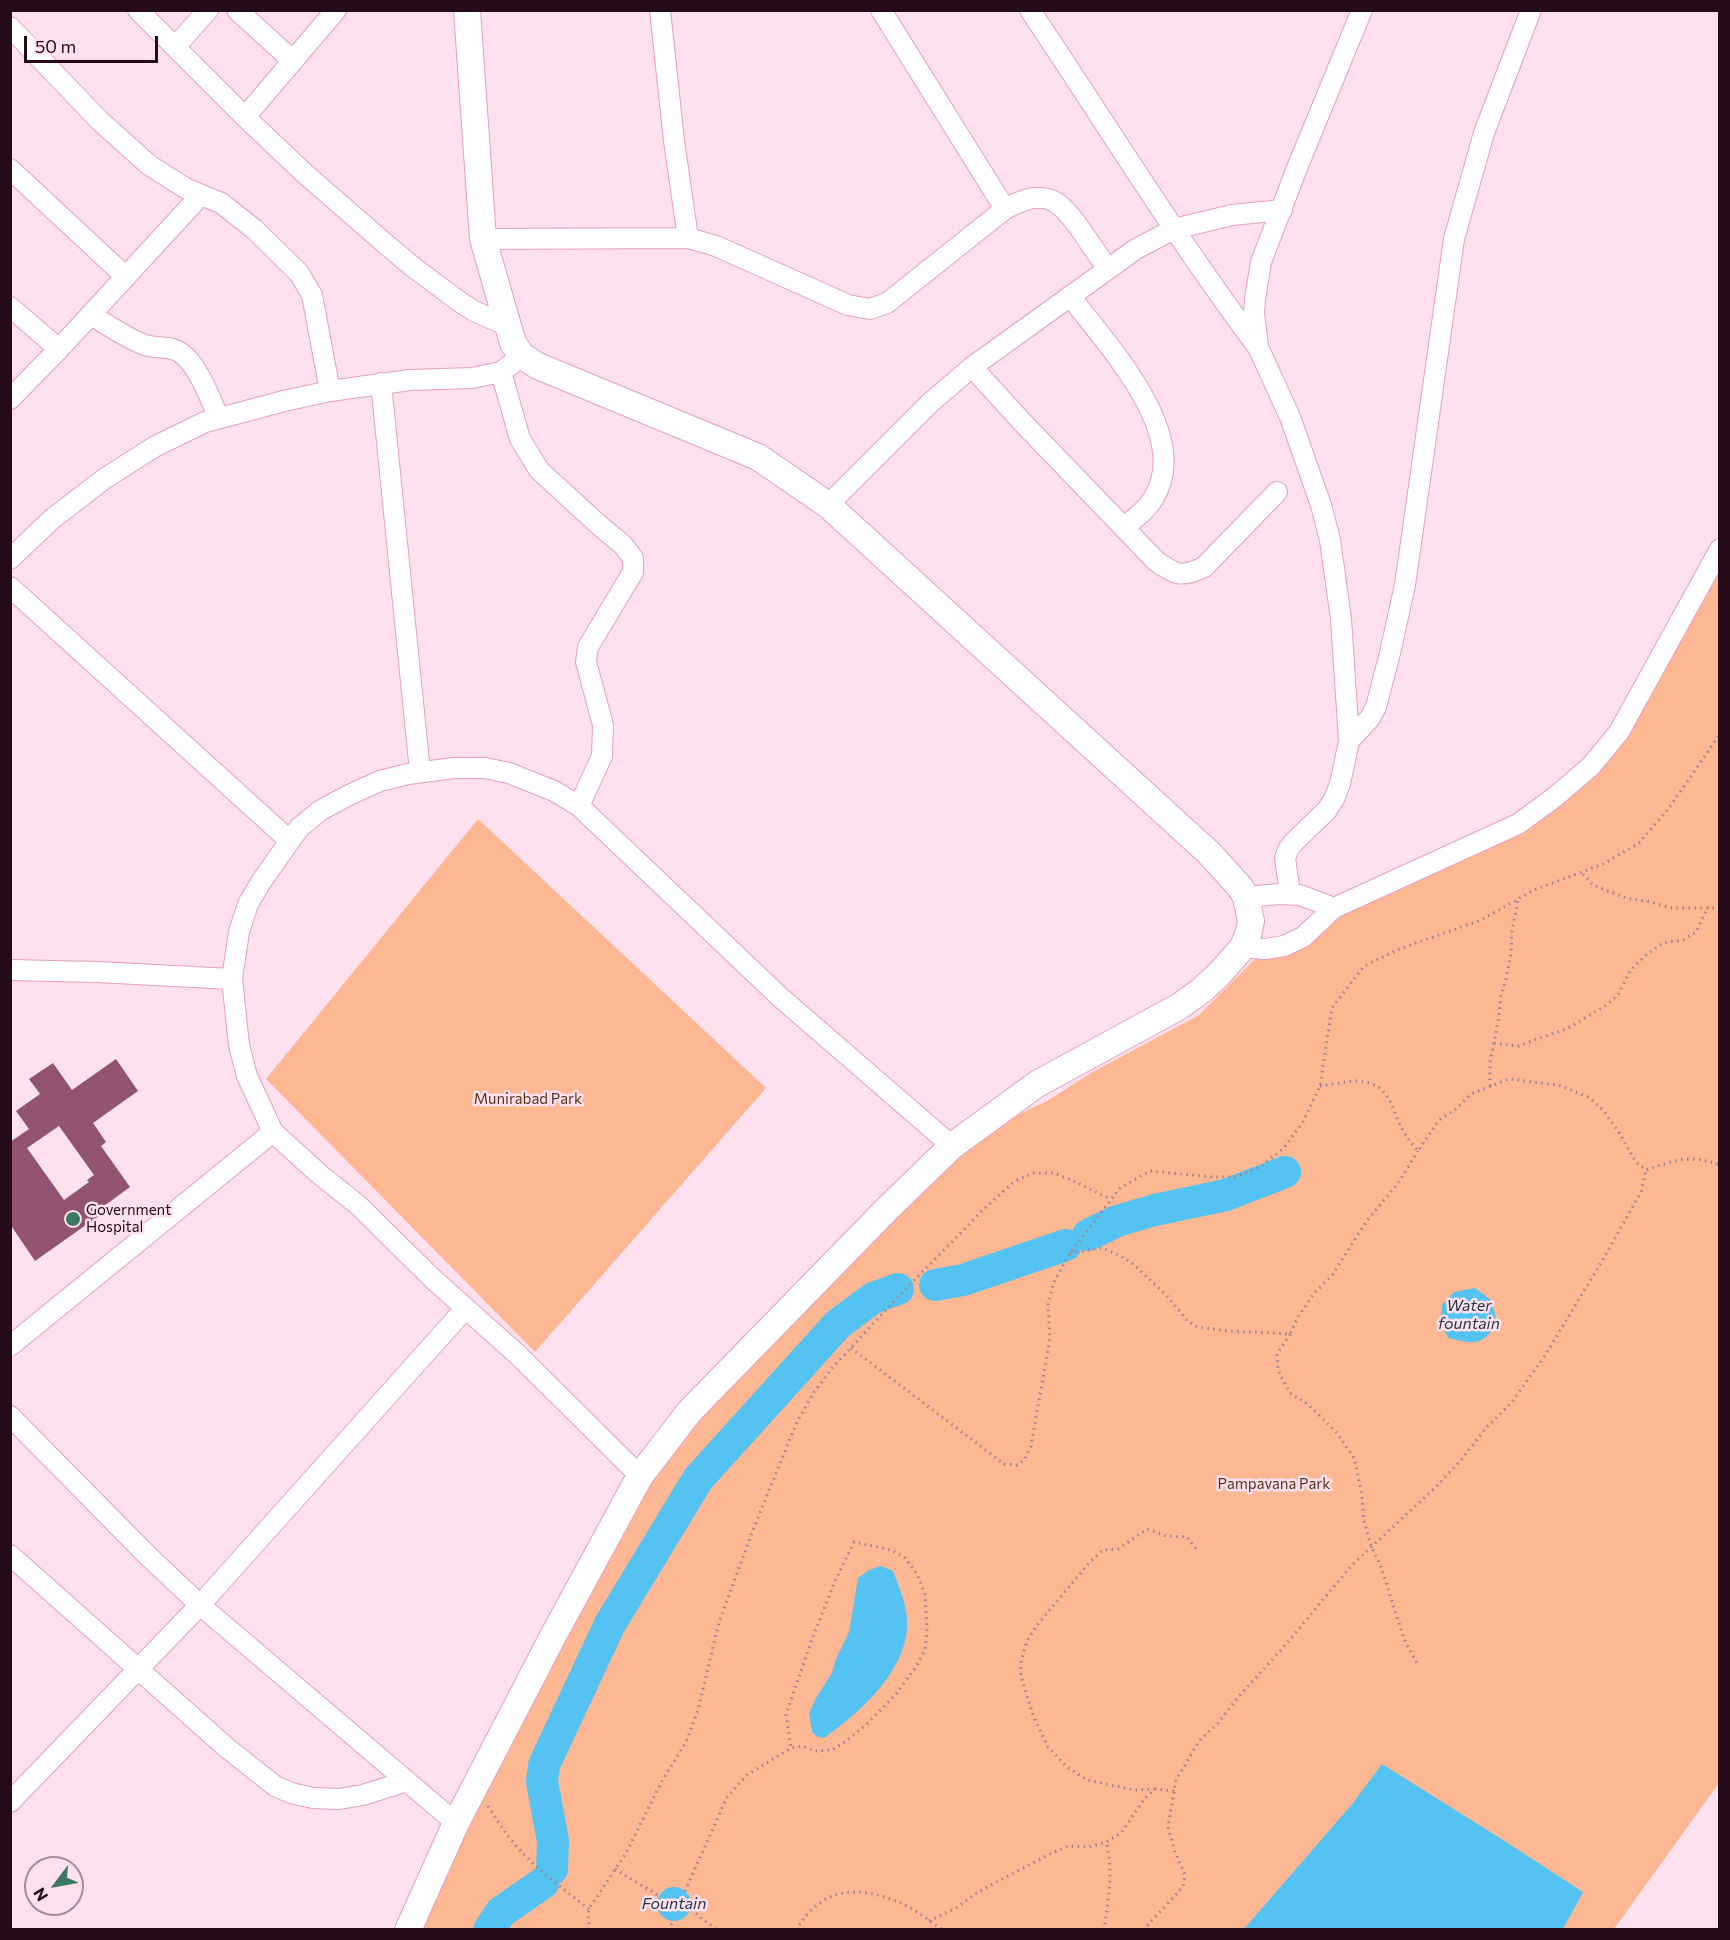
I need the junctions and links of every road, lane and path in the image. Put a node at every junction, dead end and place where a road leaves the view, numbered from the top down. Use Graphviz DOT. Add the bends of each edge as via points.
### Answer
graph roads {
  1 [pos="138,10"];
  2 [pos="208,10"];
  3 [pos="237,10"];
  4 [pos="336,10"];
  5 [pos="467,10"];
  6 [pos="660,10"];
  7 [pos="881,10"];
  8 [pos="1030,10"];
  9 [pos="1362,10"];
  10 [pos="1531,10"];
  11 [pos="10,27"];
  12 [pos="175,47"];
  13 [pos="293,61"];
  14 [pos="244,117"];
  15 [pos="10,169"];
  16 [pos="201,195"];
  17 [pos="1005,209"];
  18 [pos="1282,210"];
  19 [pos="1174,229"];
  20 [pos="688,238"];
  21 [pos="483,239"];
  22 [pos="1107,268"];
  23 [pos="126,277"];
  24 [pos="1070,296"];
  25 [pos="10,307"];
  26 [pos="91,315"];
  27 [pos="508,326"];
  28 [pos="1258,347"];
  29 [pos="59,349"];
  30 [pos="522,356"];
  31 [pos="972,367"];
  32 [pos="501,372"];
  33 [pos="381,383"];
  34 [pos="330,391"];
  35 [pos="10,399"];
  36 [pos="219,418"];
  37 [pos="1277,492"];
  38 [pos="828,505"];
  39 [pos="1124,528"];
  40 [pos="1719,549"];
  41 [pos="10,559"];
  42 [pos="1714,566"];
  43 [pos="10,586"];
  44 [pos="1719,734"];
  45 [pos="1349,741"];
  46 [pos="420,772"];
  47 [pos="579,806"];
  48 [pos="290,841"];
  49 [pos="1582,873"];
  50 [pos="1290,894"];
  51 [pos="1246,897"];
  52 [pos="1518,899"];
  53 [pos="1708,907"];
  54 [pos="1334,908"];
  55 [pos="1719,908"];
  56 [pos="1243,947"];
  57 [pos="10,970"];
  58 [pos="232,979"];
  59 [pos="1494,1043"];
  60 [pos="1320,1086"];
  61 [pos="1490,1086"];
  62 [pos="273,1132"];
  63 [pos="952,1146"];
  64 [pos="1418,1151"];
  65 [pos="1719,1165"];
  66 [pos="1646,1170"];
  67 [pos="1110,1199"];
  68 [pos="1070,1253"];
  69 [pos="465,1309"];
  70 [pos="1290,1334"];
  71 [pos="10,1346"];
  72 [pos="851,1348"];
  73 [pos="10,1416"];
  74 [pos="640,1476"];
  75 [pos="1371,1546"];
  76 [pos="1198,1551"];
  77 [pos="10,1555"];
  78 [pos="200,1605"];
  79 [pos="1416,1663"];
  80 [pos="138,1668"];
  81 [pos="791,1748"];
  82 [pos="407,1781"];
  83 [pos="475,1788"];
  84 [pos="1155,1790"];
  85 [pos="1174,1791"];
  86 [pos="10,1802"];
  87 [pos="456,1823"];
  88 [pos="1106,1842"];
  89 [pos="615,1869"];
  90 [pos="685,1891"];
  91 [pos="659,1896"];
  92 [pos="589,1909"];
  93 [pos="691,1910"];
  94 [pos="673,1921"];
  95 [pos="929,1921"];
  96 [pos="408,1929"];
  97 [pos="590,1929"];
  98 [pos="668,1929"];
  99 [pos="717,1929"];
  100 [pos="796,1929"];
  101 [pos="943,1929"];
  102 [pos="1104,1929"];
  103 [pos="1143,1929"];
  1 -- 12 [label="street"];
  2 -- 12 [label="street"];
  3 -- 13 [label="street"];
  4 -- 13 [label="street"];
  5 -- 21 [label="main road"];
  6 -- 20 [label="street"];
  7 -- 17 [label="street"];
  8 -- 19 [label="street"];
  9 -- 18 [label="street"];
  10 -- 45 [label="street" via="1484,134 1454,239 1405,585 1376,707"];
  11 -- 16 [label="street" via="99,120 149,165"];
  12 -- 14 [label="street"];
  13 -- 14 [label="street"];
  14 -- 27 [label="street" via="413,267 474,311"];
  15 -- 23 [label="street"];
  16 -- 23 [label="street"];
  16 -- 34 [label="street" via="221,203 254,229 299,273 312,295"];
  17 -- 20 [label="street" via="887,303 870,309 848,305 716,246"];
  17 -- 22 [label="street" via="1038,197 1060,204"];
  18 -- 19 [label="street" via="1232,215"];
  18 -- 28 [label="street" via="1257,280 1254,313"];
  19 -- 22 [label="street"];
  19 -- 28 [label="street"];
  20 -- 21 [label="street"];
  21 -- 27 [label="main road"];
  22 -- 24 [label="street"];
  23 -- 26 [label="street"];
  24 -- 31 [label="street"];
  24 -- 39 [label="street" via="1138,385 1165,452 1163,475 1155,497"];
  25 -- 29 [label="street"];
  26 -- 29 [label="street"];
  26 -- 36 [label="street" via="132,340 180,352 192,364"];
  27 -- 30 [label="main road"];
  28 -- 45 [label="street" via="1290,417 1330,540 1341,619"];
  29 -- 35 [label="street"];
  30 -- 32 [label="street"];
  30 -- 38 [label="main road" via="758,458"];
  31 -- 38 [label="street" via="930,403"];
  31 -- 39 [label="street"];
  32 -- 33 [label="street" via="472,378"];
  32 -- 47 [label="street" via="520,439 539,470 633,558 633,572 588,647 586,662 603,725 602,756"];
  33 -- 34 [label="street"];
  33 -- 46 [label="street"];
  34 -- 36 [label="street"];
  36 -- 41 [label="street" via="154,447 104,479 52,519"];
  37 -- 39 [label="street" via="1204,567 1190,574 1173,573 1164,567"];
  38 -- 51 [label="main road" via="1209,853"];
  40 -- 42 [label="street"];
  42 -- 54 [label="street" via="1619,732 1591,766 1518,824"];
  43 -- 48 [label="street"];
  44 -- 49 [label="path" via="1669,808 1639,843"];
  45 -- 50 [label="street" via="1334,799 1289,848 1285,858"];
  46 -- 47 [label="street" via="485,768 554,791"];
  46 -- 48 [label="street" via="380,781 349,795 321,810"];
  47 -- 63 [label="street" via="780,997"];
  48 -- 58 [label="street" via="248,904"];
  49 -- 52 [label="path"];
  49 -- 53 [label="path" via="1593,885 1626,898 1672,908"];
  50 -- 51 [label="street"];
  50 -- 54 [label="street"];
  51 -- 56 [label="main road" via="1251,921"];
  52 -- 59 [label="path"];
  52 -- 60 [label="path" via="1481,920 1364,966 1332,1008"];
  53 -- 55 [label="path"];
  53 -- 59 [label="path" via="1696,932 1683,940 1663,943 1646,956 1630,971 1618,995 1605,1006 1568,1028 1518,1046"];
  54 -- 56 [label="street" via="1303,937 1284,946"];
  56 -- 63 [label="main road" via="1202,990 1180,1006 1037,1084"];
  57 -- 58 [label="street"];
  58 -- 62 [label="street" via="238,1045 247,1076"];
  59 -- 61 [label="path"];
  60 -- 64 [label="path" via="1357,1081 1383,1091"];
  60 -- 67 [label="path" via="1303,1122 1283,1149 1260,1167 1236,1177 1150,1170 1120,1188"];
  61 -- 64 [label="path" via="1472,1094 1439,1120"];
  61 -- 66 [label="path" via="1509,1079 1537,1082 1558,1085 1588,1097 1603,1110 1636,1162"];
  62 -- 69 [label="street" via="358,1205"];
  62 -- 71 [label="street"];
  63 -- 74 [label="main road" via="689,1412"];
  64 -- 70 [label="path" via="1330,1277 1315,1292"];
  65 -- 66 [label="path" via="1704,1159 1679,1159"];
  66 -- 75 [label="path" via="1641,1192 1621,1228 1544,1357 1511,1403 1435,1488"];
  67 -- 68 [label="path"];
  67 -- 72 [label="path" via="1054,1173 1034,1173 1015,1181 959,1233"];
  68 -- 70 [label="path" via="1102,1248 1121,1256 1197,1327"];
  68 -- 72 [label="path" via="1054,1282 1048,1305 1050,1338 1031,1446 1017,1465 1004,1464"];
  69 -- 74 [label="street" via="518,1355"];
  69 -- 78 [label="street"];
  70 -- 75 [label="path" via="1277,1354 1278,1370 1290,1393 1336,1432 1354,1458"];
  72 -- 89 [label="path" via="814,1392 797,1422 719,1622 698,1710 686,1742"];
  73 -- 78 [label="street"];
  74 -- 83 [label="main road"];
  75 -- 79 [label="path"];
  75 -- 85 [label="path" via="1200,1740 1176,1780"];
  76 -- 84 [label="path" via="1187,1538 1147,1529 1118,1549 1103,1550 1038,1624 1021,1661 1021,1676 1033,1714 1048,1747 1067,1767 1087,1780"];
  77 -- 80 [label="street"];
  78 -- 80 [label="street"];
  78 -- 82 [label="street"];
  80 -- 82 [label="street" via="227,1748 275,1786 291,1793 339,1799"];
  80 -- 86 [label="street"];
  81 -- 81 [label="path" via="832,1750 842,1744 896,1694 925,1650 925,1594 905,1558 891,1550 854,1542 842,1565 786,1715"];
  81 -- 90 [label="path" via="747,1775 727,1797"];
  82 -- 87 [label="street"];
  83 -- 87 [label="main road"];
  83 -- 92 [label="path" via="526,1856"];
  84 -- 85 [label="path"];
  84 -- 88 [label="path" via="1121,1833"];
  85 -- 103 [label="path" via="1168,1827 1185,1875 1183,1887"];
  87 -- 96 [label="main road"];
  88 -- 95 [label="path" via="1089,1847 1068,1846 1050,1854"];
  88 -- 102 [label="path" via="1110,1856"];
  89 -- 91 [label="path"];
  89 -- 92 [label="path"];
  92 -- 97 [label="path"];
  93 -- 99 [label="path"];
  94 -- 98 [label="path"];
  95 -- 100 [label="path" via="883,1895 854,1892 830,1897 806,1915"];
  95 -- 101 [label="path"];
}
